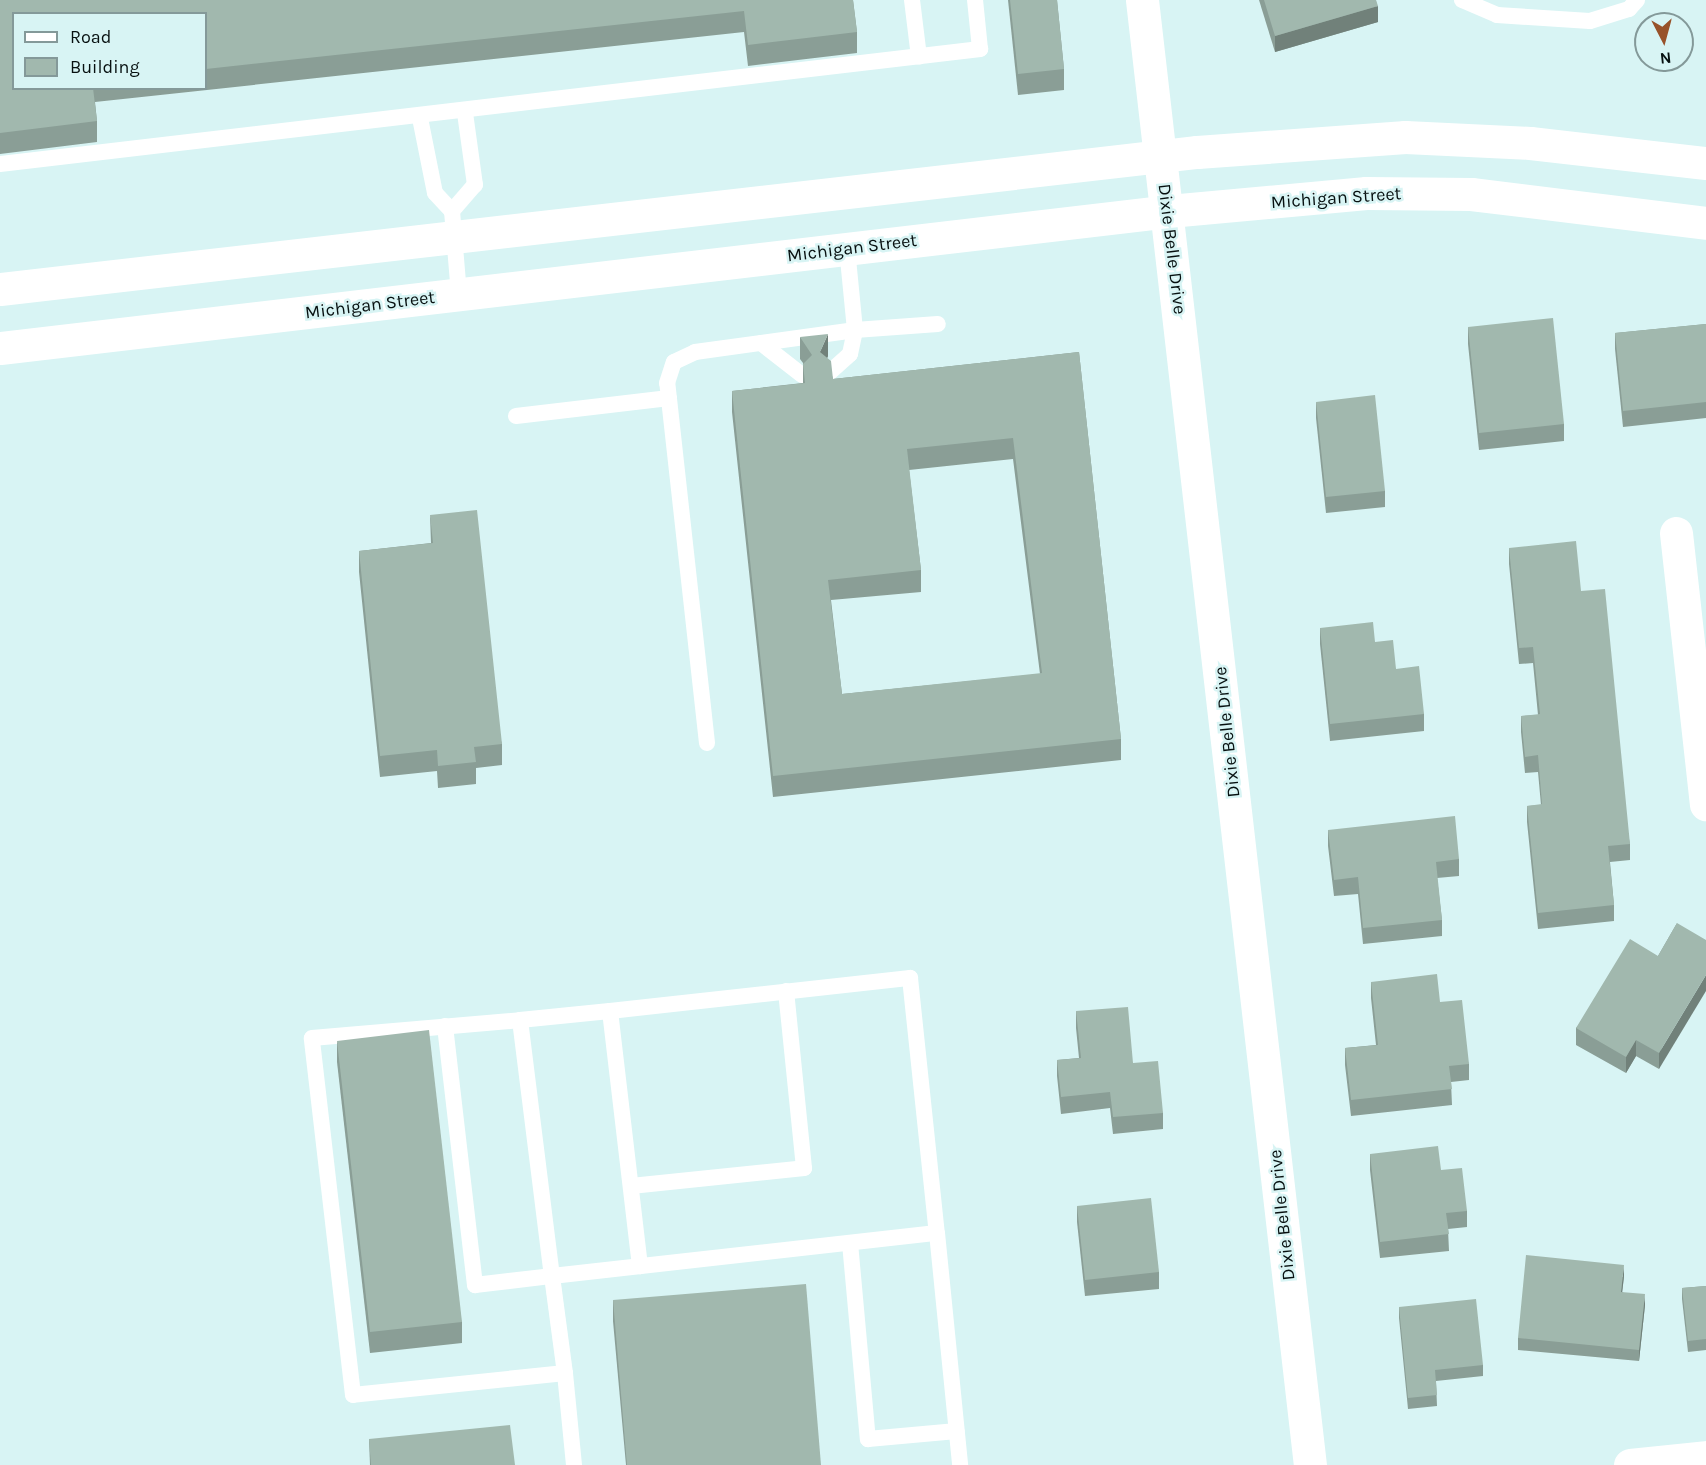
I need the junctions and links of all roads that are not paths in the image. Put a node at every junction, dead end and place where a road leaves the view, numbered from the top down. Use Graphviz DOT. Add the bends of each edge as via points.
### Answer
graph roads {
  1 [pos="912,0"];
  2 [pos="975,0"];
  3 [pos="1142,0"];
  4 [pos="1462,0"];
  5 [pos="1637,0"];
  6 [pos="919,57"];
  7 [pos="465,112"];
  8 [pos="420,118"];
  9 [pos="1160,155"];
  10 [pos="0,164"];
  11 [pos="1706,164"];
  12 [pos="1169,211"];
  13 [pos="453,223"];
  14 [pos="1706,223"];
  15 [pos="847,249"];
  16 [pos="0,289"];
  17 [pos="459,294"];
  18 [pos="938,324"];
  19 [pos="855,330"];
  20 [pos="761,343"];
  21 [pos="0,348"];
  22 [pos="830,372"];
  23 [pos="802,375"];
  24 [pos="669,398"];
  25 [pos="516,417"];
  26 [pos="1676,533"];
  27 [pos="707,743"];
  28 [pos="1706,804"];
  29 [pos="786,991"];
  30 [pos="610,1011"];
  31 [pos="520,1020"];
  32 [pos="445,1026"];
  33 [pos="631,1186"];
  34 [pos="937,1233"];
  35 [pos="850,1242"];
  36 [pos="640,1266"];
  37 [pos="552,1276"];
  38 [pos="564,1373"];
  39 [pos="957,1431"];
  40 [pos="1706,1457"];
  41 [pos="574,1465"];
  42 [pos="960,1465"];
  43 [pos="1310,1465"];
  44 [pos="1630,1465"];
  1 -- 6 [label="lane"];
  2 -- 6 [label="lane" via="980,50"];
  3 -- 9 [label="street, Dixie Belle Drive"];
  4 -- 5 [label="lane" via="1497,15 1590,21 1629,9"];
  6 -- 7 [label="lane"];
  7 -- 8 [label="lane"];
  7 -- 13 [label="lane" via="475,185"];
  8 -- 10 [label="lane"];
  8 -- 13 [label="lane" via="435,193"];
  9 -- 11 [label="street" via="1405,137 1530,143"];
  9 -- 12 [label="street, Dixie Belle Drive"];
  9 -- 13 [label="street"];
  12 -- 14 [label="street, Michigan Street" via="1366,193 1471,194"];
  12 -- 15 [label="street, Michigan Street"];
  12 -- 43 [label="street, Dixie Belle Drive"];
  13 -- 16 [label="street"];
  13 -- 17 [label="lane"];
  15 -- 17 [label="street, Michigan Street"];
  15 -- 19 [label="lane"];
  17 -- 21 [label="street, Michigan Street"];
  18 -- 19 [label="lane"];
  19 -- 20 [label="lane"];
  19 -- 22 [label="lane" via="850,354"];
  20 -- 23 [label="lane"];
  20 -- 24 [label="lane" via="695,352 674,362"];
  24 -- 25 [label="lane"];
  24 -- 27 [label="lane"];
  26 -- 28 [label="street"];
  29 -- 30 [label="lane"];
  29 -- 33 [label="lane" via="804,1168"];
  29 -- 34 [label="lane" via="910,978"];
  30 -- 31 [label="lane"];
  30 -- 33 [label="lane"];
  31 -- 32 [label="lane"];
  31 -- 37 [label="lane"];
  32 -- 37 [label="lane" via="475,1285"];
  32 -- 38 [label="lane" via="312,1038 353,1395"];
  33 -- 36 [label="lane"];
  34 -- 35 [label="lane"];
  34 -- 39 [label="lane"];
  35 -- 36 [label="lane"];
  35 -- 39 [label="lane" via="868,1439"];
  36 -- 37 [label="lane"];
  37 -- 38 [label="lane"];
  38 -- 41 [label="lane"];
  39 -- 42 [label="lane"];
  40 -- 44 [label="street"];
}
